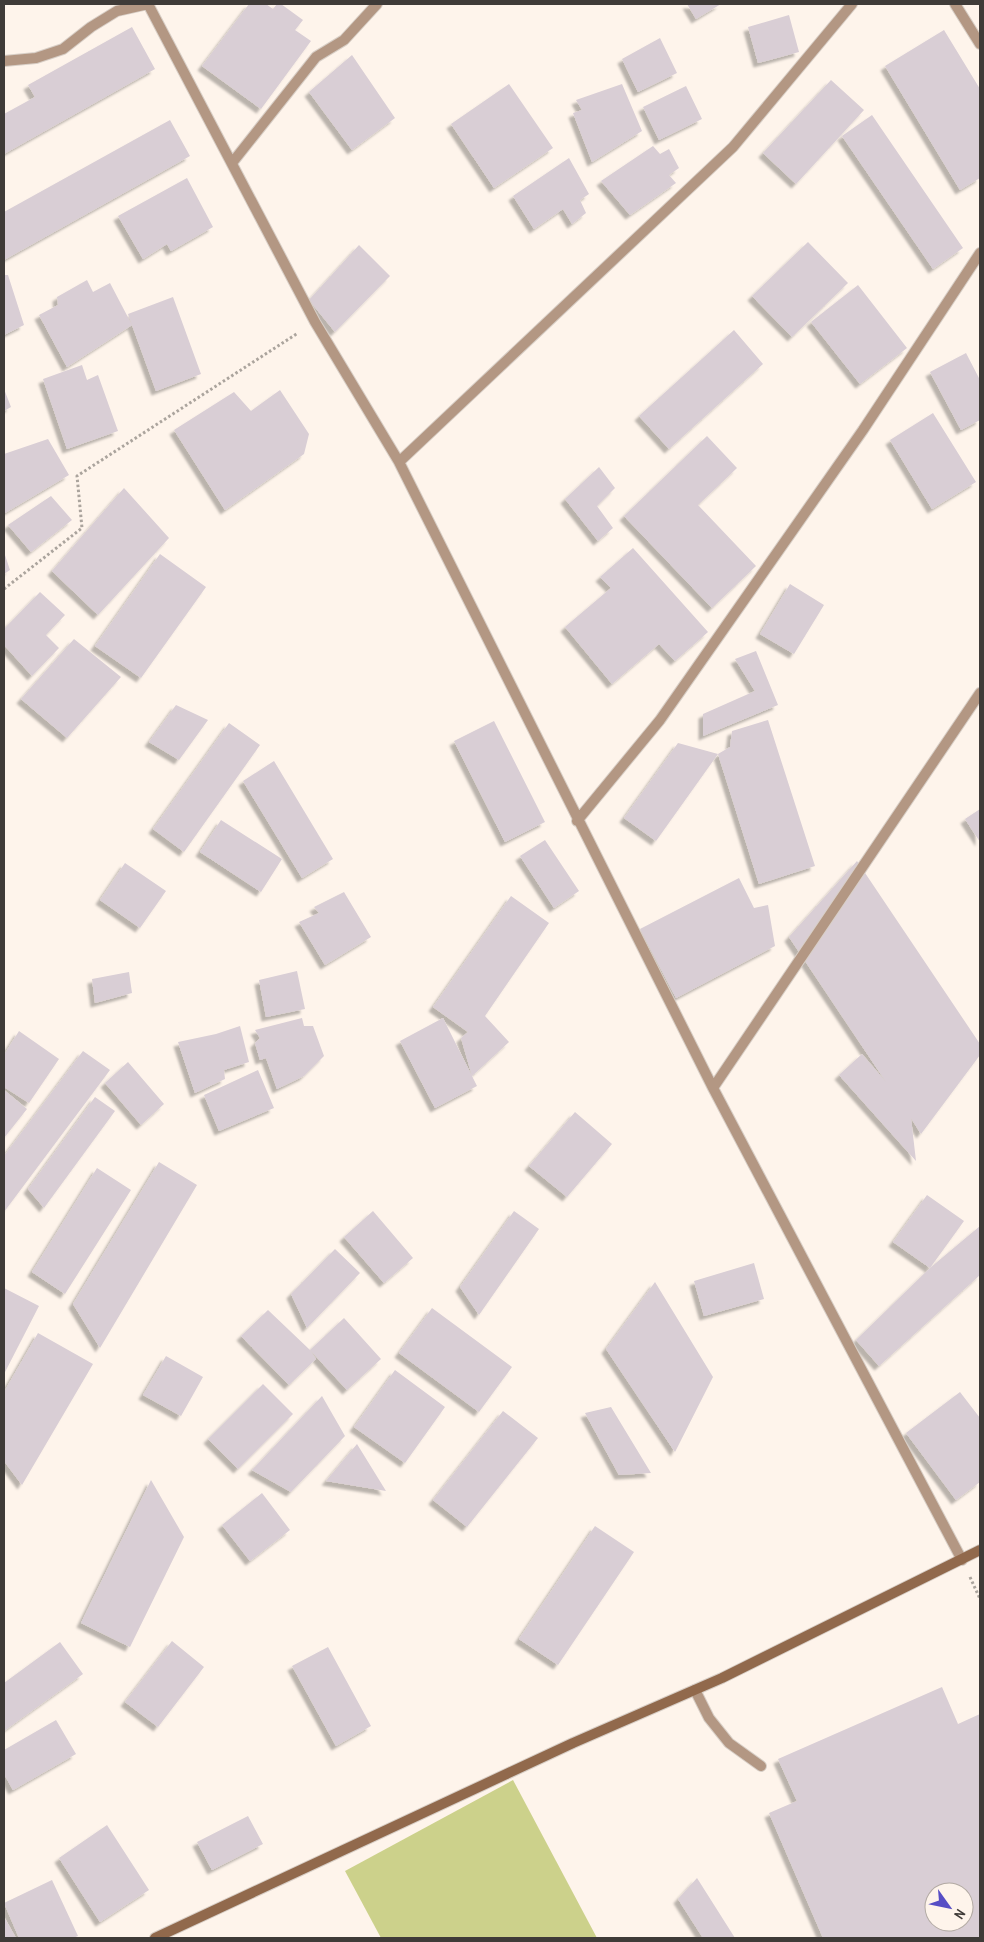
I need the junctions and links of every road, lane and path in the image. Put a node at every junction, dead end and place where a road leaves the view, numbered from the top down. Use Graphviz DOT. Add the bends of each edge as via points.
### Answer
graph roads {
  1 [pos="148,4"];
  2 [pos="377,4"];
  3 [pos="852,4"];
  4 [pos="955,4"];
  5 [pos="980,44"];
  6 [pos="4,61"];
  7 [pos="232,163"];
  8 [pos="980,253"];
  9 [pos="315,322"];
  10 [pos="399,462"];
  11 [pos="4,589"];
  12 [pos="980,693"];
  13 [pos="577,821"];
  14 [pos="713,1088"];
  15 [pos="980,1550"];
  16 [pos="962,1560"];
  17 [pos="695,1690"];
  18 [pos="761,1766"];
  19 [pos="155,1938"];
  1 -- 6 [label="street" via="117,11 63,49 36,58"];
  1 -- 7 [label="street"];
  2 -- 7 [label="street" via="344,40 316,57"];
  3 -- 10 [label="street" via="733,147"];
  4 -- 5 [label="street"];
  7 -- 9 [label="street"];
  8 -- 13 [label="street" via="863,430 660,720"];
  9 -- 10 [label="street"];
  9 -- 11 [label="path" via="77,476 82,528"];
  10 -- 13 [label="street"];
  12 -- 14 [label="street"];
  13 -- 14 [label="street"];
  14 -- 16 [label="street"];
  15 -- 16 [label="street"];
  16 -- 17 [label="street"];
  17 -- 18 [label="street" via="709,1718 729,1743"];
  17 -- 19 [label="street" via="573,1743"];
}
